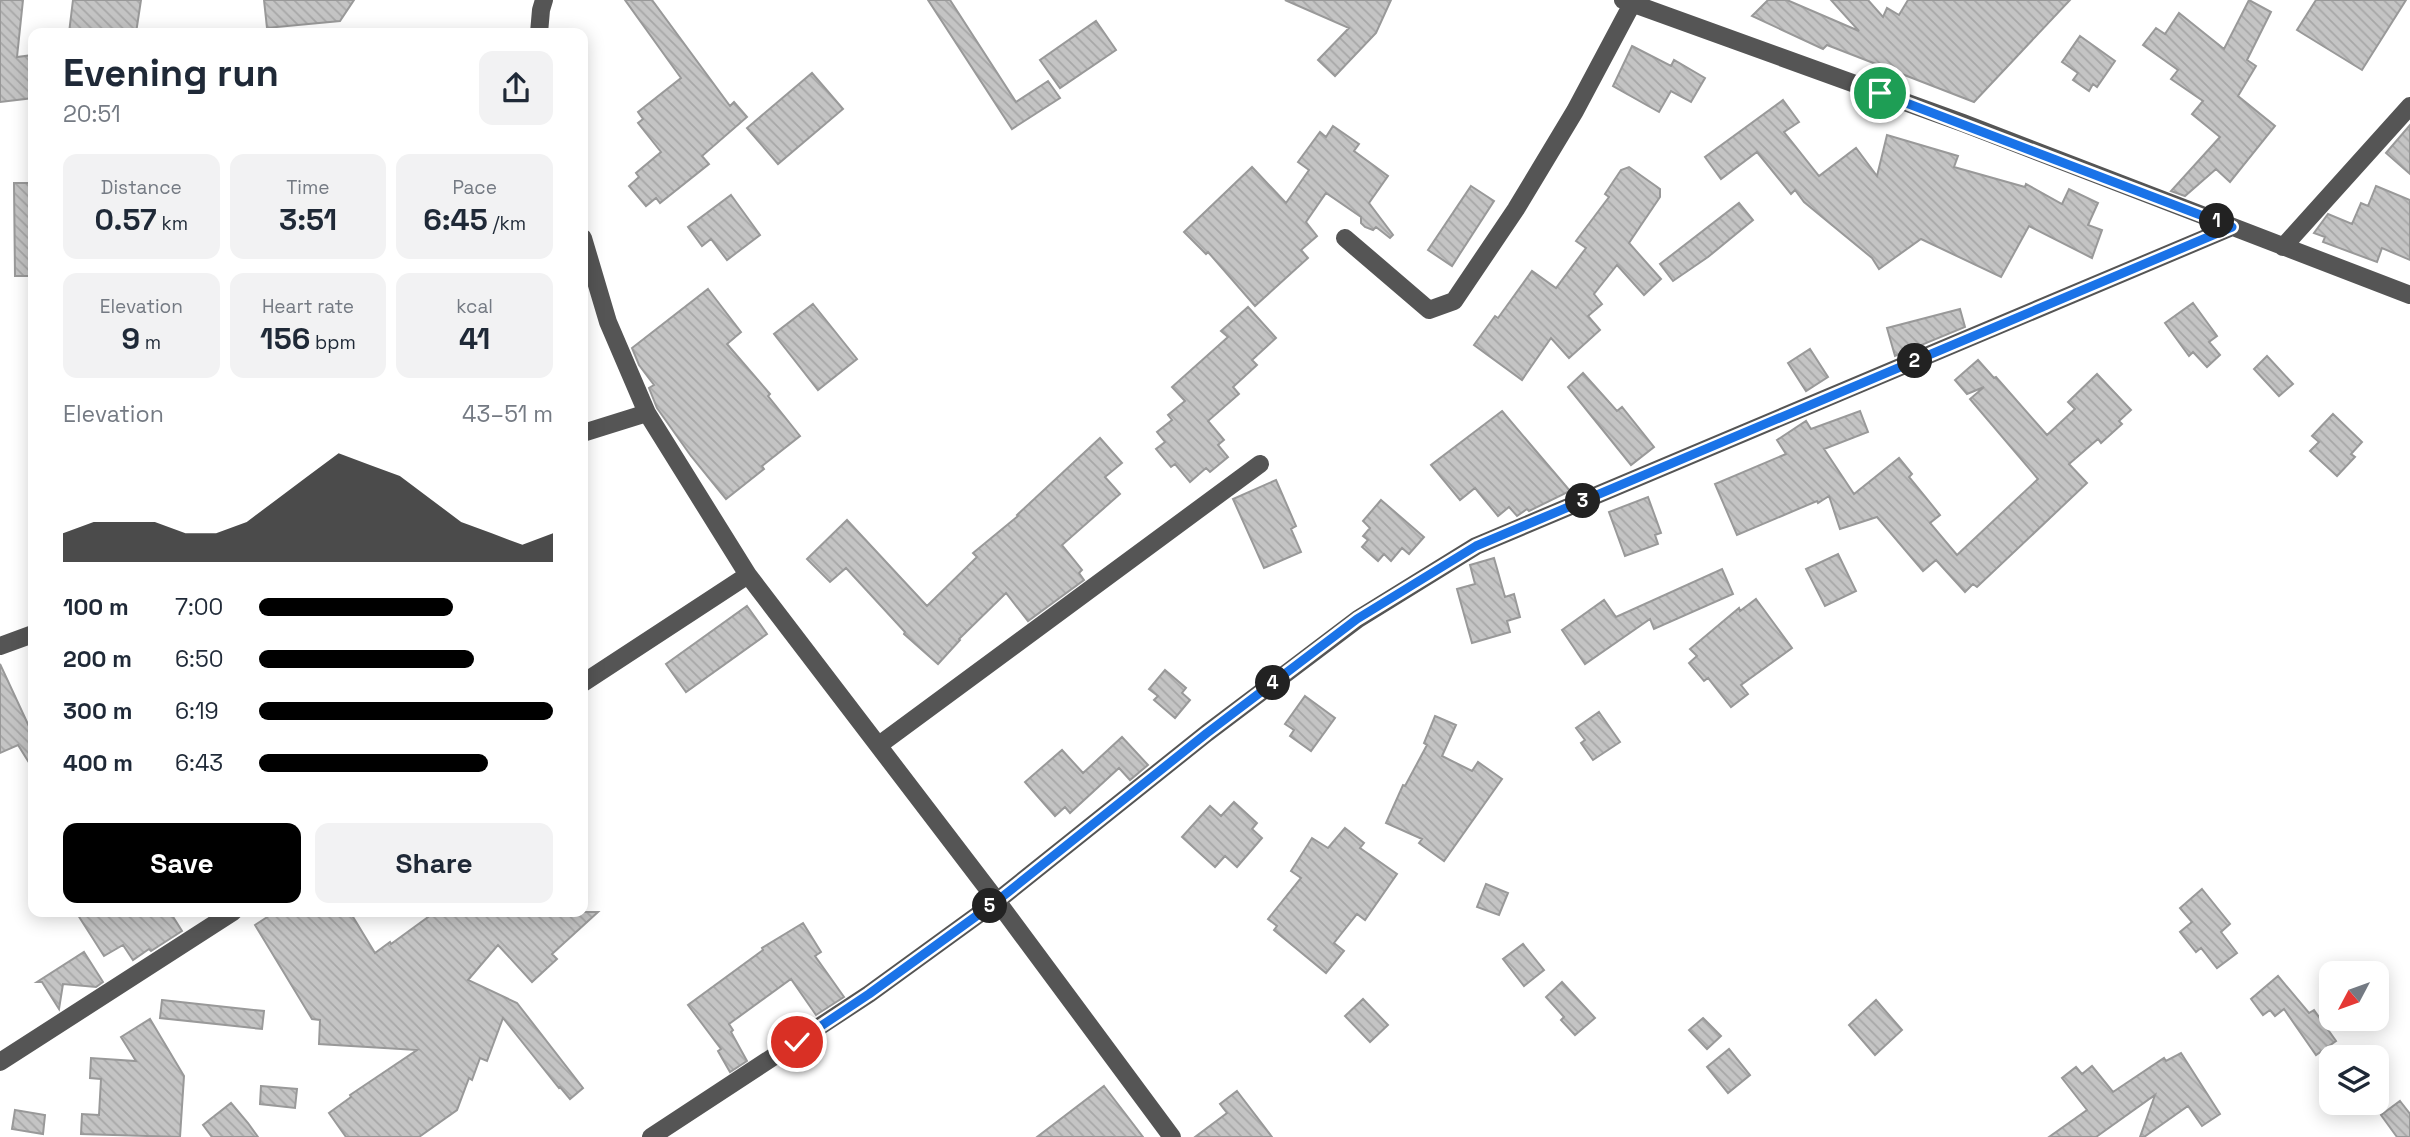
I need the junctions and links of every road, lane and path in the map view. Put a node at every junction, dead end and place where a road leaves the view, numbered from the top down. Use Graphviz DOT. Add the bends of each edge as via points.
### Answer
graph roads {
  1 [pos="544,0"];
  2 [pos="1628,2"];
  3 [pos="539,28"];
  4 [pos="2410,106"];
  5 [pos="2232,227"];
  6 [pos="1345,238"];
  7 [pos="2283,247"];
  8 [pos="588,255"];
  9 [pos="2410,295"];
  10 [pos="647,413"];
  11 [pos="588,431"];
  12 [pos="1260,464"];
  13 [pos="748,575"];
  14 [pos="28,636"];
  15 [pos="0,646"];
  16 [pos="588,680"];
  17 [pos="879,746"];
  18 [pos="997,901"];
  19 [pos="225,917"];
  20 [pos="0,1062"];
  21 [pos="651,1137"];
  22 [pos="1172,1137"];
  1 -- 3 [label="street"];
  2 -- 5 [label="street" via="1963,123"];
  2 -- 6 [label="street" via="1562,133 1454,301 1429,310"];
  4 -- 7 [label="street"];
  5 -- 7 [label="street"];
  5 -- 18 [label="street" via="1476,546 1357,619"];
  7 -- 9 [label="street"];
  8 -- 10 [label="street" via="608,322"];
  10 -- 11 [label="street"];
  10 -- 13 [label="street"];
  12 -- 17 [label="street"];
  13 -- 16 [label="street"];
  13 -- 17 [label="street"];
  14 -- 15 [label="street"];
  17 -- 18 [label="street"];
  18 -- 21 [label="street" via="869,994"];
  18 -- 22 [label="street"];
  19 -- 20 [label="street"];
}
